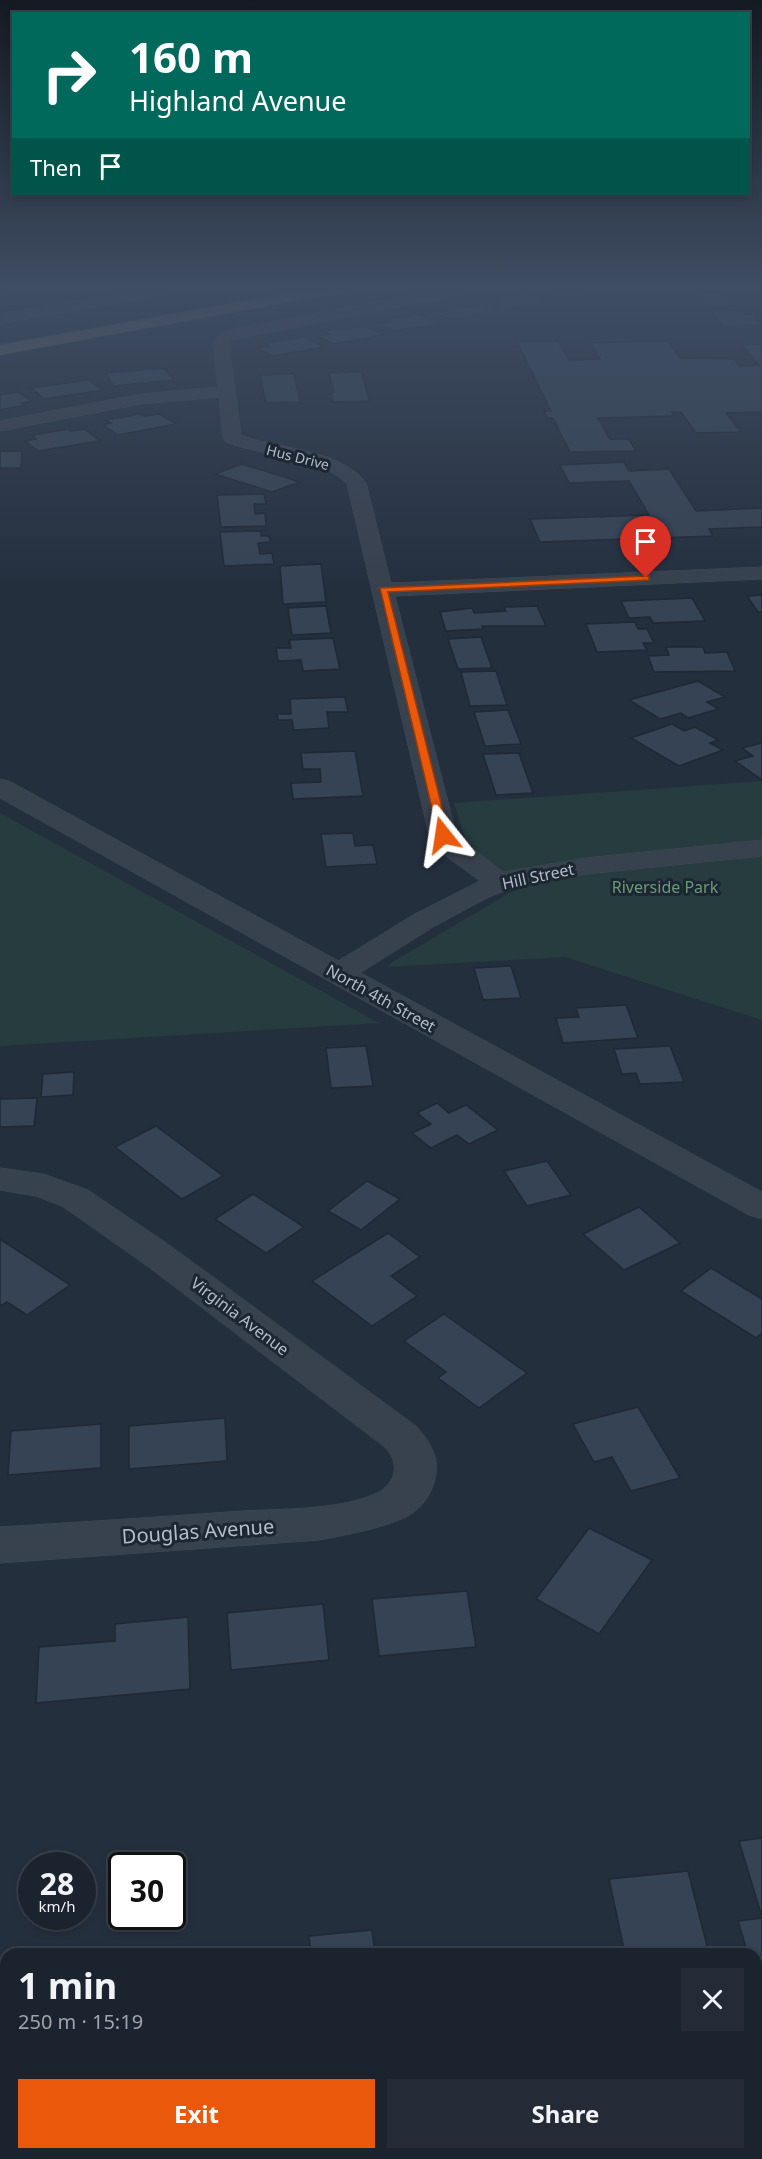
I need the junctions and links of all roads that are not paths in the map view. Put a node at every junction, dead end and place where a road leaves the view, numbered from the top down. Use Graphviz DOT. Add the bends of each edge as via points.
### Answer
graph roads {
  1 [pos="226,388"];
  2 [pos="226,392"];
  3 [pos="0,426"];
  4 [pos="762,573"];
  5 [pos="383,590"];
  6 [pos="0,788"];
  7 [pos="762,848"];
  8 [pos="501,883"];
  9 [pos="338,974"];
  10 [pos="0,1179"];
  11 [pos="762,1207"];
  12 [pos="393,1504"];
  13 [pos="0,1545"];
  1 -- 2 [label="street, Hus Drive"];
  2 -- 3 [label="street" via="185,392"];
  2 -- 5 [label="street, Hus Drive" via="232,438 336,467 352,476"];
  4 -- 5 [label="street"];
  5 -- 8 [label="street, Hus Drive" via="443,835 456,850"];
  6 -- 9 [label="street, North 4th Street"];
  7 -- 8 [label="street, Hill Street" via="586,866"];
  8 -- 9 [label="street, Hill Street" via="423,921"];
  9 -- 11 [label="street, North 4th Street"];
  10 -- 12 [label="street, Virginia Avenue" via="43,1185 75,1198 401,1437 413,1451 416,1471 411,1488"];
  12 -- 13 [label="street, Douglas Avenue" via="320,1523"];
}
